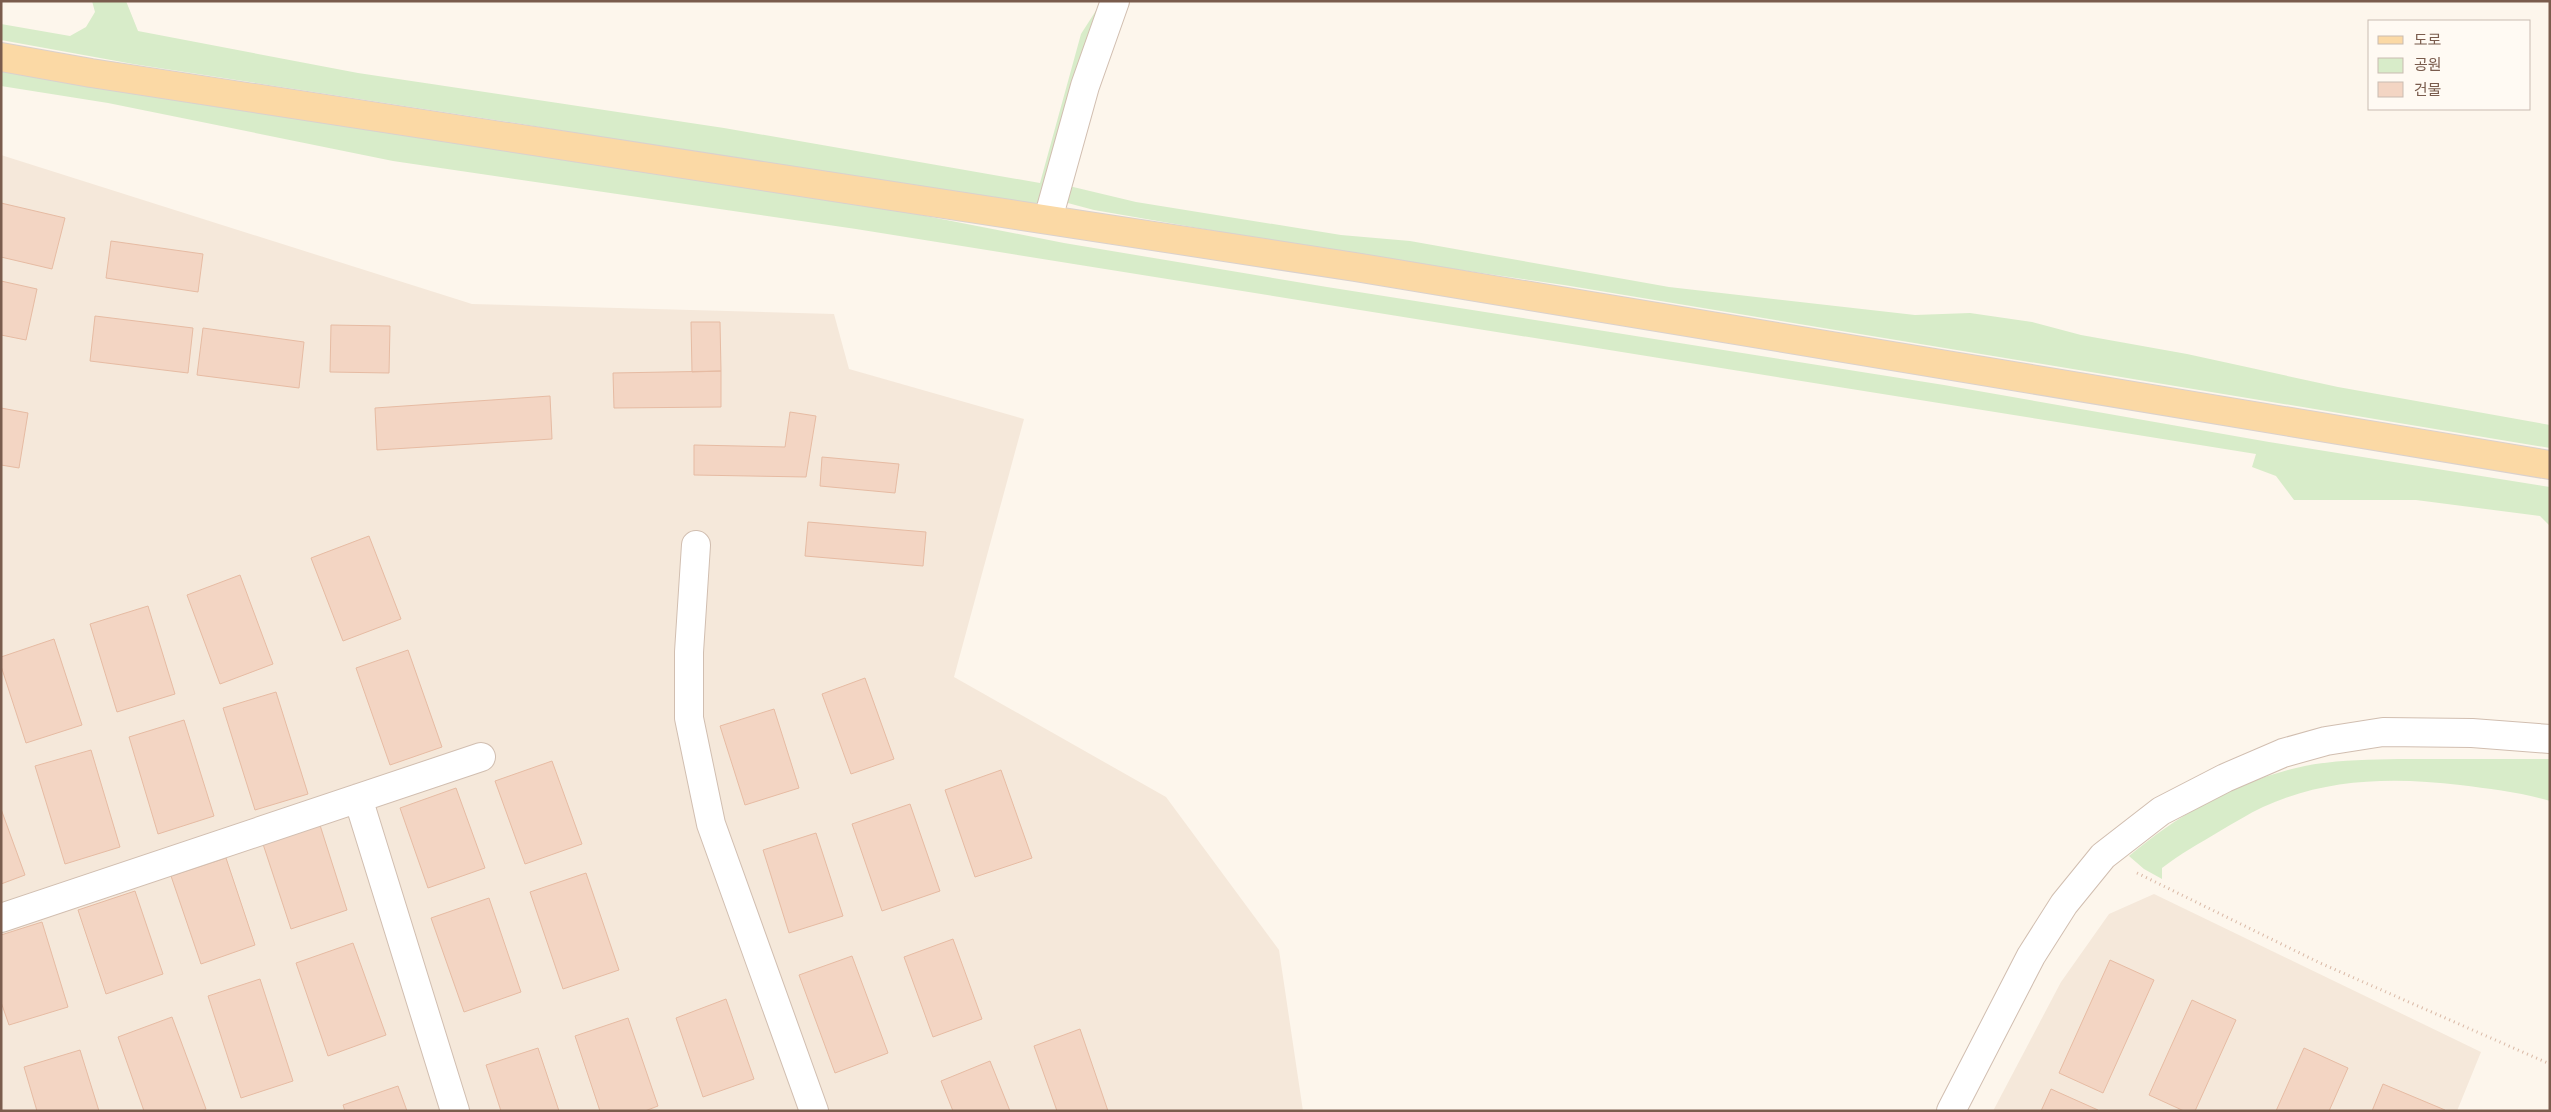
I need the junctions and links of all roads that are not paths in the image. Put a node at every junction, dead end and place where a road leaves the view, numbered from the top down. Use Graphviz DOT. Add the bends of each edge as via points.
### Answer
graph roads {
  1 [pos="1115,1"];
  2 [pos="1,57"];
  3 [pos="1048,219"];
  4 [pos="2550,465"];
  5 [pos="696,545"];
  6 [pos="2550,739"];
  7 [pos="481,757"];
  8 [pos="358,798"];
  9 [pos="1,918"];
  10 [pos="455,1111"];
  11 [pos="814,1111"];
  12 [pos="1951,1111"];
  1 -- 3 [label="street" via="1085,86"];
  2 -- 3 [label="main road"];
  3 -- 4 [label="main road"];
  5 -- 11 [label="street" via="689,652 689,718 710,824"];
  6 -- 12 [label="street" via="2383,732 2326,741 2275,757 2225,778 2161,811 2103,856 2064,904 2032,956"];
  7 -- 8 [label="street"];
  8 -- 9 [label="street"];
  8 -- 10 [label="street"];
}
